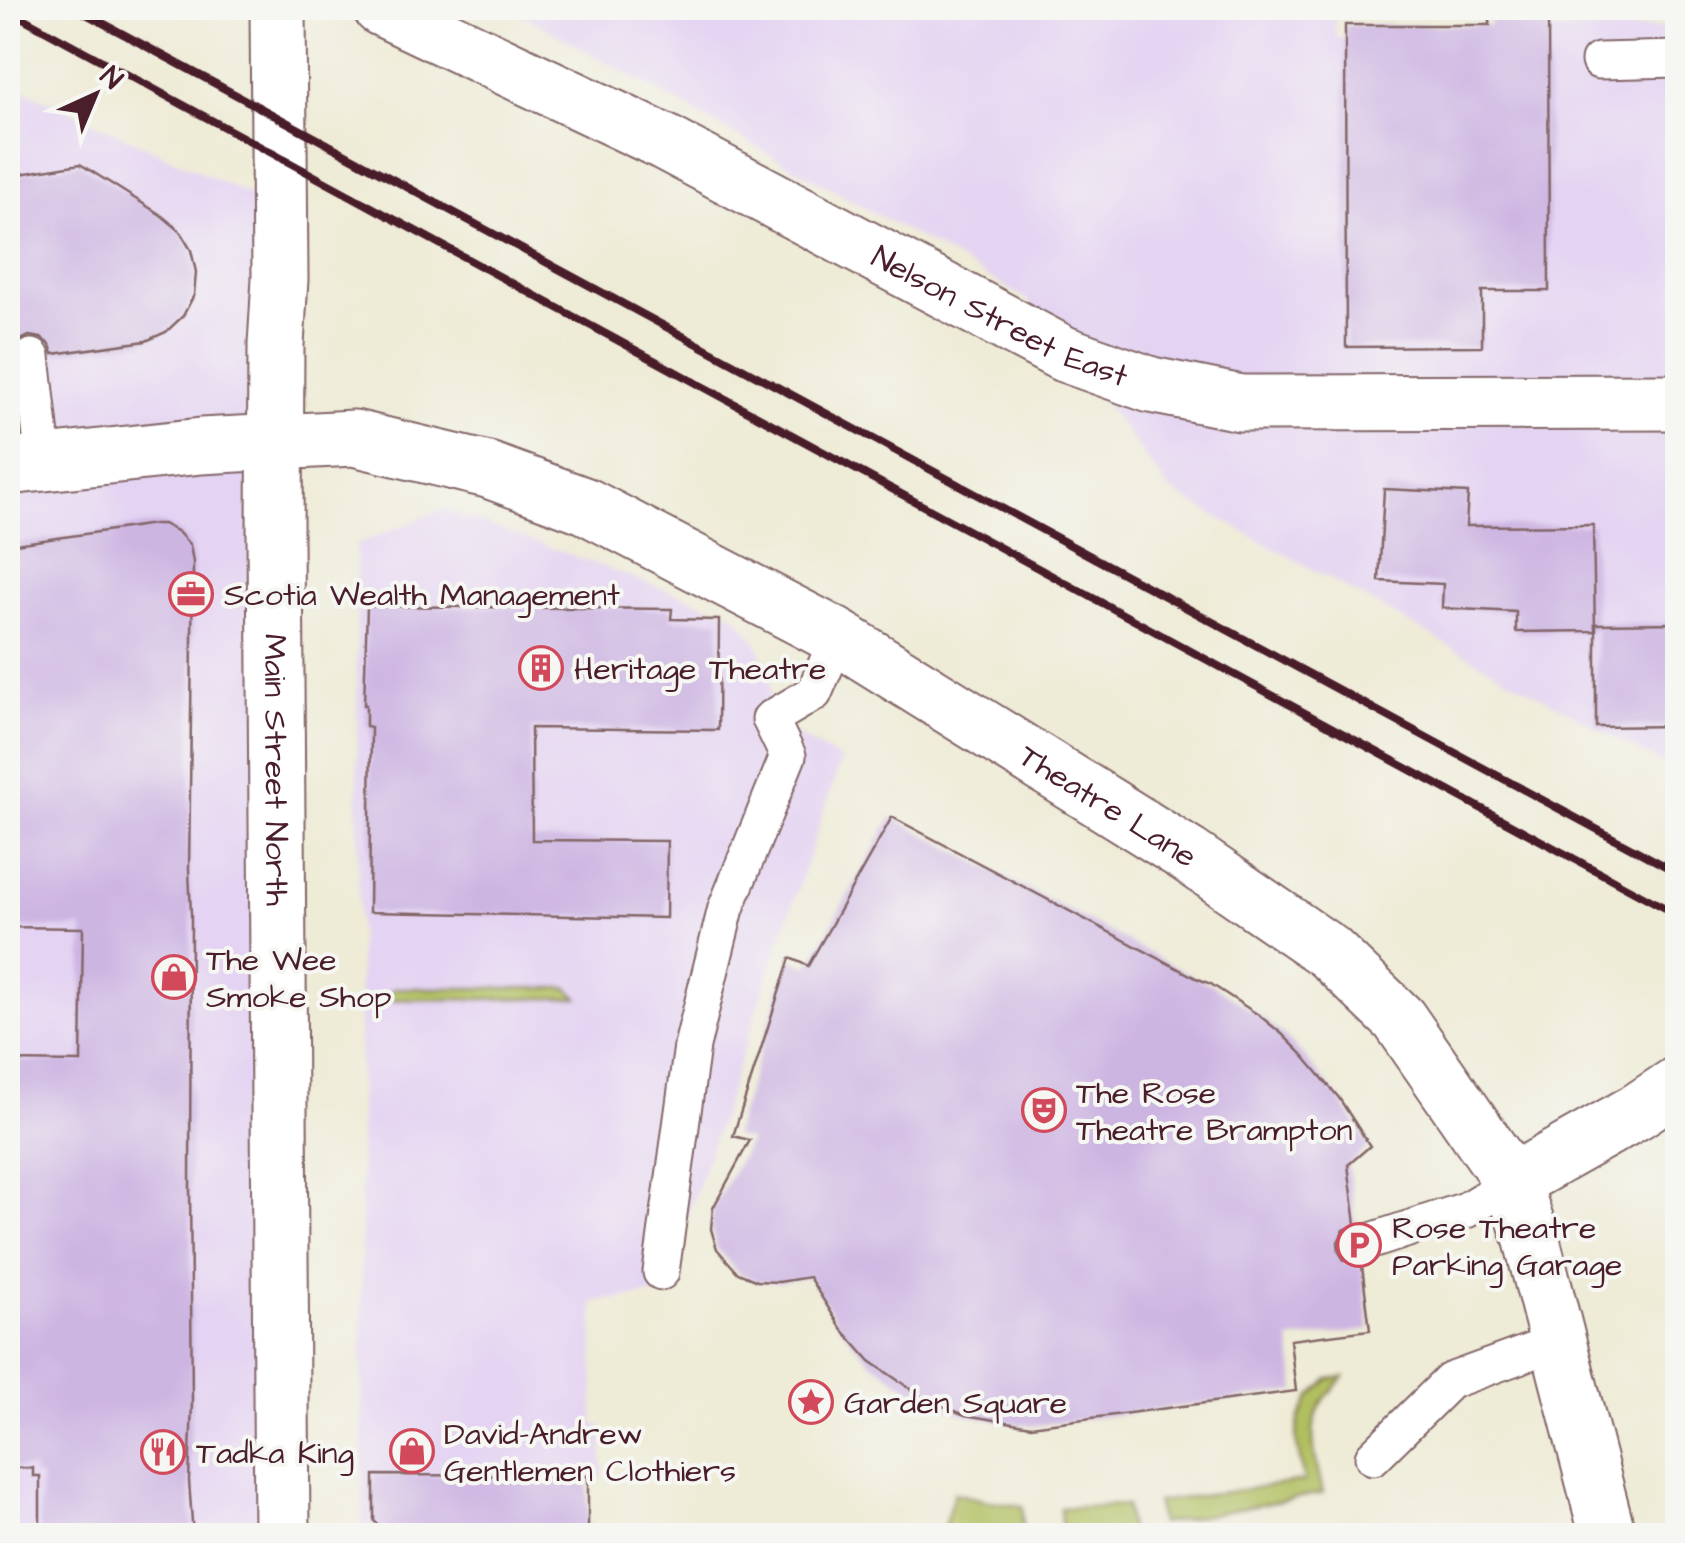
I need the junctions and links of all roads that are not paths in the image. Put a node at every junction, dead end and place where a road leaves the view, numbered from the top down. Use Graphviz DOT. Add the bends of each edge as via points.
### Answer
graph roads {
  1 [pos="278,8"];
  2 [pos="381,8"];
  3 [pos="1678,59"];
  4 [pos="1599,61"];
  5 [pos="32,357"];
  6 [pos="1678,402"];
  7 [pos="275,442"];
  8 [pos="26,465"];
  9 [pos="838,637"];
  10 [pos="1678,1084"];
  11 [pos="1512,1182"];
  12 [pos="1359,1244"];
  13 [pos="661,1272"];
  14 [pos="1557,1342"];
  15 [pos="1373,1456"];
  16 [pos="282,1536"];
  17 [pos="1608,1536"];
  1 -- 7 [label="street, Main Street North"];
  2 -- 6 [label="street, Nelson Street East" via="664,142 1064,354 1152,385 1241,403"];
  3 -- 4 [label="lane"];
  5 -- 8 [label="lane"];
  7 -- 8 [label="street, Theatre Lane"];
  7 -- 9 [label="street, Theatre Lane" via="354,438 488,470 586,506"];
  7 -- 16 [label="street, Main Street North"];
  9 -- 11 [label="street, Theatre Lane" via="1188,855 1329,952 1400,1019"];
  9 -- 13 [label="lane" via="814,693 770,719 788,756 726,908 692,1046"];
  10 -- 11 [label="street"];
  11 -- 12 [label="lane" via="1466,1210"];
  11 -- 14 [label="street, Theatre Lane"];
  14 -- 15 [label="lane" via="1450,1381"];
  14 -- 17 [label="street, Theatre Lane"];
}
